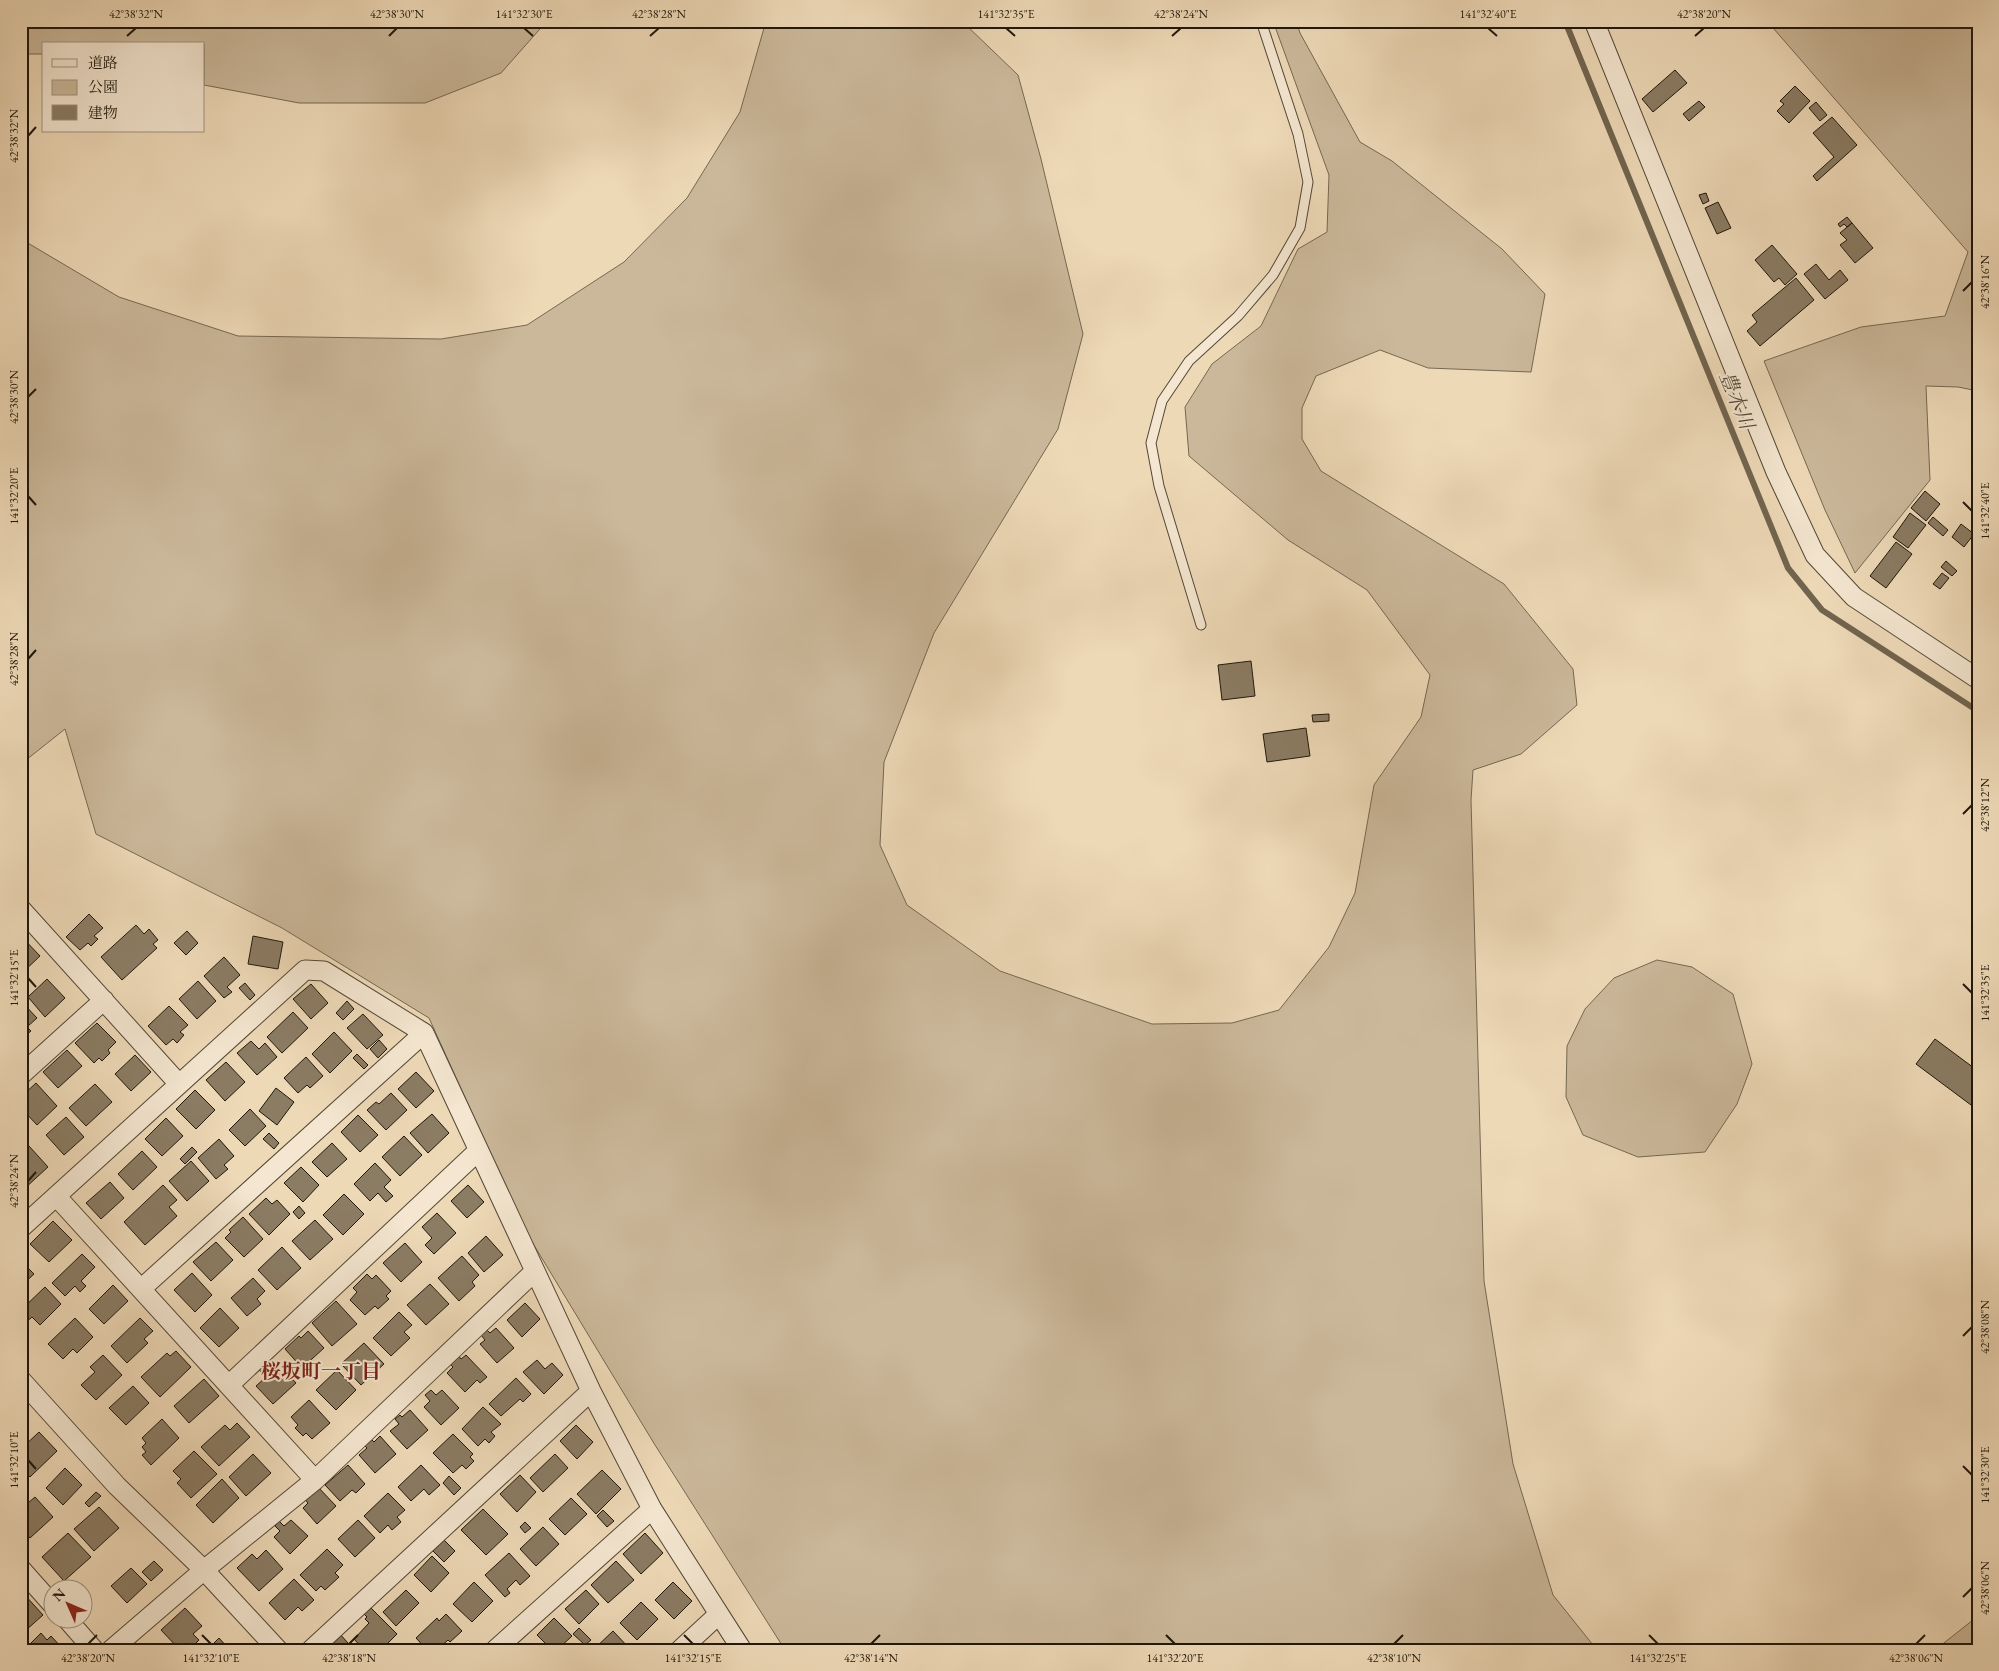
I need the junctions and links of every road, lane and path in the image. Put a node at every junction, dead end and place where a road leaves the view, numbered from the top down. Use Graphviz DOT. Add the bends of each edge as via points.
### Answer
graph roads {
  1 [pos="1261,21"];
  2 [pos="1594,21"];
  3 [pos="1201,626"];
  4 [pos="1978,679"];
  5 [pos="23,915"];
  6 [pos="104,1000"];
  7 [pos="424,1033"];
  8 [pos="21,1075"];
  9 [pos="179,1084"];
  10 [pos="478,1151"];
  11 [pos="56,1196"];
  12 [pos="21,1228"];
  13 [pos="534,1272"];
  14 [pos="140,1289"];
  15 [pos="21,1380"];
  16 [pos="229,1385"];
  17 [pos="591,1391"];
  18 [pos="315,1480"];
  19 [pos="652,1509"];
  20 [pos="21,1569"];
  21 [pos="204,1570"];
  22 [pos="42,1593"];
  23 [pos="719,1614"];
  24 [pos="75,1628"];
  25 [pos="94,1650"];
  26 [pos="112,1650"];
  27 [pos="278,1650"];
  28 [pos="311,1650"];
  29 [pos="496,1650"];
  30 [pos="680,1650"];
  31 [pos="742,1650"];
  1 -- 3 [label="lane" via="1298,134 1308,182 1300,228 1273,275 1238,316 1189,361 1162,401 1151,443 1159,486"];
  2 -- 4 [label="street" via="1776,472 1815,555 1854,597"];
  5 -- 6 [label="street"];
  6 -- 8 [label="street"];
  6 -- 9 [label="street"];
  7 -- 9 [label="street" via="324,971 305,970"];
  7 -- 10 [label="street"];
  7 -- 14 [label="street"];
  9 -- 11 [label="street"];
  10 -- 13 [label="street"];
  10 -- 16 [label="street"];
  11 -- 12 [label="street"];
  11 -- 14 [label="street"];
  13 -- 17 [label="street"];
  13 -- 18 [label="street"];
  14 -- 16 [label="street"];
  15 -- 21 [label="street" via="117,1486"];
  16 -- 18 [label="street"];
  17 -- 19 [label="street"];
  17 -- 28 [label="street"];
  18 -- 21 [label="street"];
  19 -- 23 [label="street"];
  19 -- 29 [label="street"];
  20 -- 22 [label="street"];
  21 -- 26 [label="street"];
  21 -- 27 [label="street"];
  23 -- 30 [label="street"];
  23 -- 31 [label="street"];
  24 -- 25 [label="street"];
}
